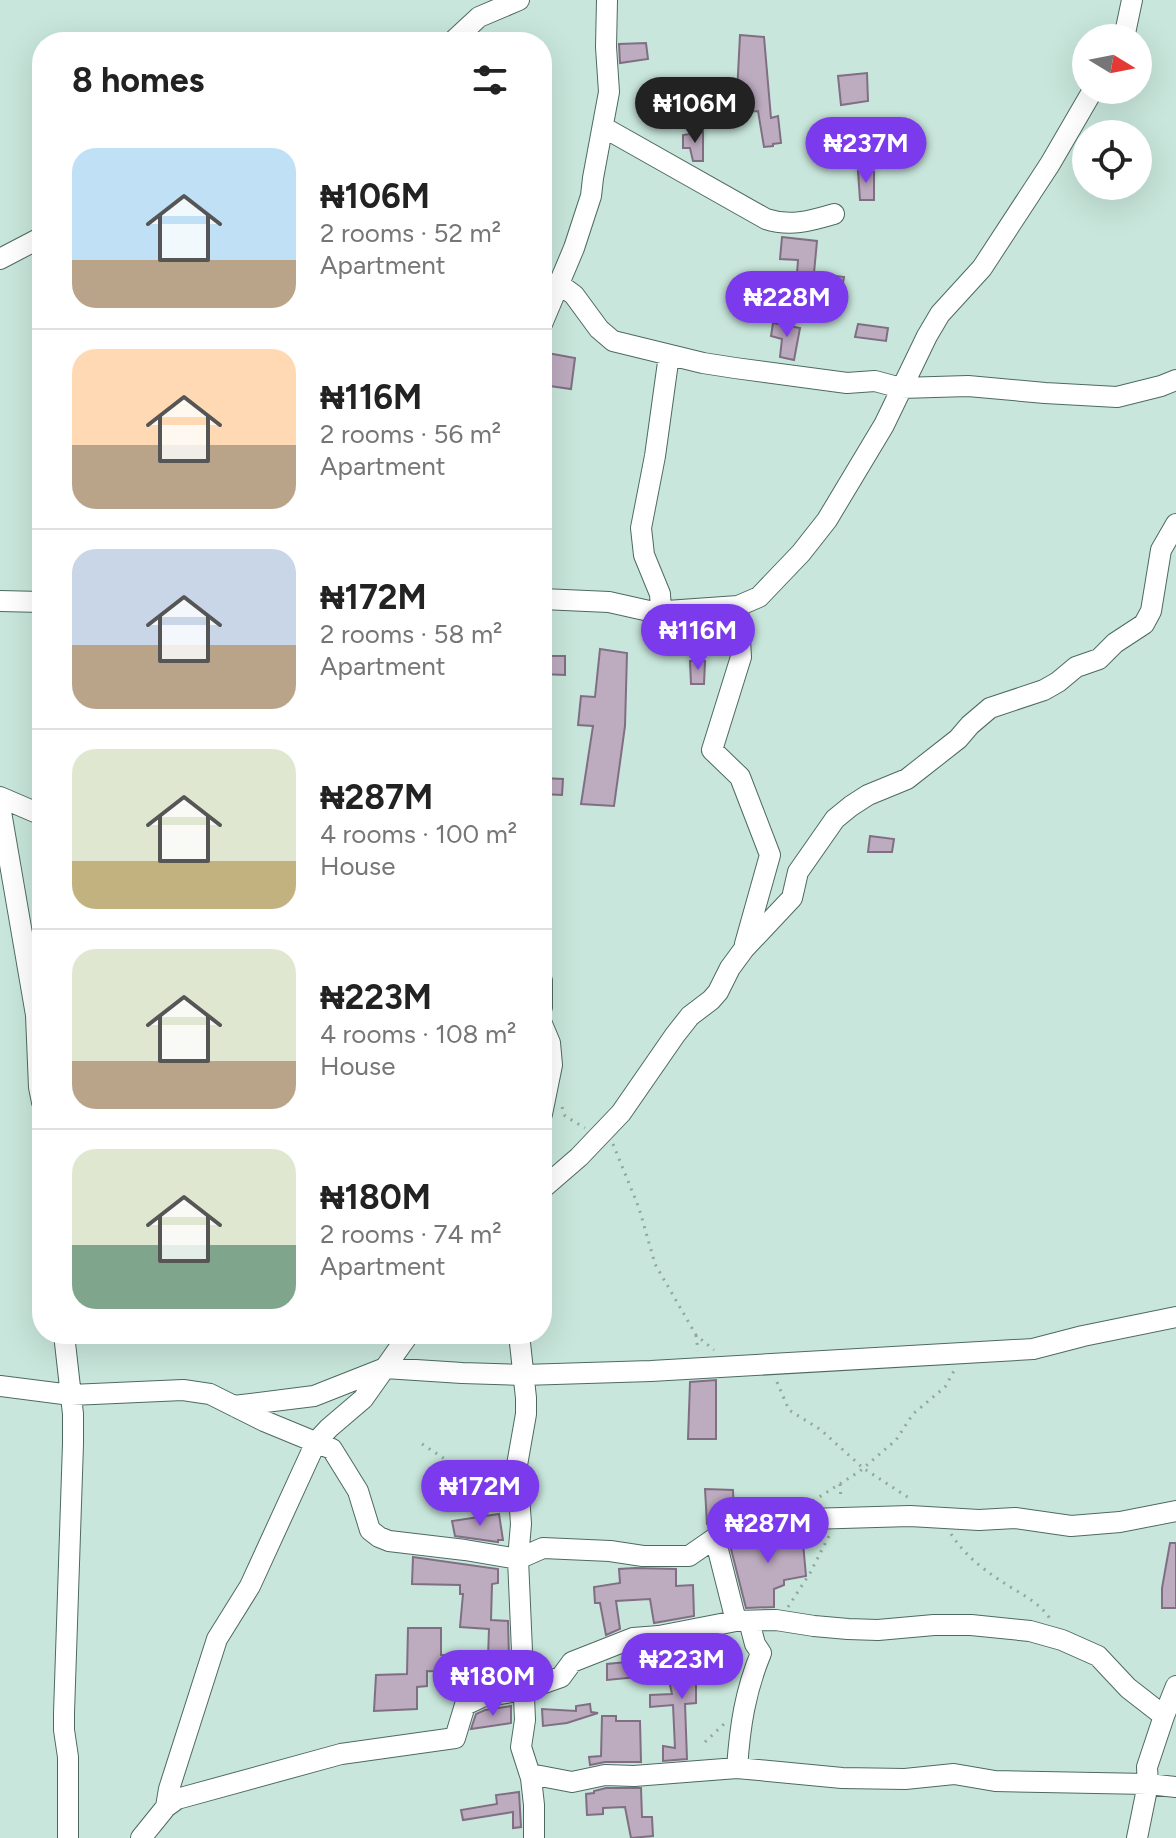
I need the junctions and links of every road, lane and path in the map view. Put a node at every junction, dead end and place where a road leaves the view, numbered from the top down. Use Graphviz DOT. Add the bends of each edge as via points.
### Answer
graph roads {
  1 [pos="519,0"];
  2 [pos="607,0"];
  3 [pos="1132,0"];
  4 [pos="1127,24"];
  5 [pos="463,32"];
  6 [pos="1085,104"];
  7 [pos="603,127"];
  8 [pos="834,214"];
  9 [pos="32,242"];
  10 [pos="0,259"];
  11 [pos="559,284"];
  12 [pos="552,300"];
  13 [pos="669,355"];
  14 [pos="1176,380"];
  15 [pos="901,388"];
  16 [pos="1176,524"];
  17 [pos="552,599"];
  18 [pos="0,601"];
  19 [pos="32,602"];
  20 [pos="738,606"];
  21 [pos="661,611"];
  22 [pos="0,797"];
  23 [pos="0,806"];
  24 [pos="32,811"];
  25 [pos="744,949"];
  26 [pos="32,992"];
  27 [pos="562,1105"];
  28 [pos="607,1128"];
  29 [pos="552,1180"];
  30 [pos="1176,1317"];
  31 [pos="65,1344"];
  32 [pos="402,1344"];
  33 [pos="520,1344"];
  34 [pos="966,1353"];
  35 [pos="736,1367"];
  36 [pos="385,1368"];
  37 [pos="523,1375"];
  38 [pos="0,1386"];
  39 [pos="71,1395"];
  40 [pos="234,1406"];
  41 [pos="316,1442"];
  42 [pos="422,1444"];
  43 [pos="840,1484"];
  44 [pos="1176,1511"];
  45 [pos="521,1518"];
  46 [pos="838,1518"];
  47 [pos="790,1519"];
  48 [pos="715,1538"];
  49 [pos="518,1559"];
  50 [pos="743,1621"];
  51 [pos="779,1621"];
  52 [pos="1176,1686"];
  53 [pos="524,1690"];
  54 [pos="1164,1716"];
  55 [pos="737,1768"];
  56 [pos="530,1774"];
  57 [pos="1148,1784"];
  58 [pos="1176,1787"];
  59 [pos="166,1807"];
  60 [pos="68,1838"];
  61 [pos="141,1838"];
  62 [pos="534,1838"];
  63 [pos="1137,1838"];
  1 -- 5 [label="street" via="479,17"];
  2 -- 7 [label="street" via="609,92"];
  3 -- 4 [label="street"];
  6 -- 15 [label="street" via="982,268 940,314"];
  7 -- 8 [label="street" via="766,219 792,224"];
  7 -- 11 [label="street" via="586,215"];
  9 -- 10 [label="street"];
  11 -- 12 [label="street"];
  11 -- 13 [label="street" via="613,341"];
  13 -- 15 [label="street"];
  13 -- 21 [label="street" via="641,528"];
  14 -- 15 [label="street" via="1117,397 968,386"];
  15 -- 20 [label="street" via="827,520 759,597"];
  16 -- 25 [label="street" via="1161,550 1144,624 1099,659 1076,667 1051,686 990,708 907,779 851,806 835,819 798,872 792,898"];
  17 -- 21 [label="street"];
  18 -- 19 [label="street"];
  20 -- 21 [label="street"];
  20 -- 25 [label="street" via="741,657 712,750 740,777 770,855"];
  22 -- 24 [label="street"];
  23 -- 26 [label="street"];
  25 -- 28 [label="street" via="718,992 690,1016"];
  27 -- 28 [label="path" via="565,1116 589,1130"];
  28 -- 29 [label="street"];
  28 -- 35 [label="path" via="655,1264 696,1335"];
  30 -- 34 [label="street" via="1033,1349"];
  31 -- 39 [label="street"];
  32 -- 36 [label="street"];
  33 -- 37 [label="street"];
  34 -- 35 [label="street"];
  34 -- 43 [label="path" via="945,1387 913,1414 896,1440"];
  35 -- 37 [label="street"];
  36 -- 37 [label="street"];
  36 -- 40 [label="street" via="314,1396"];
  36 -- 41 [label="street" via="363,1399"];
  37 -- 45 [label="street" via="526,1414 517,1465"];
  38 -- 39 [label="street"];
  39 -- 40 [label="street" via="183,1390 210,1394"];
  39 -- 60 [label="street" via="64,1713"];
  40 -- 41 [label="street"];
  41 -- 49 [label="street" via="332,1449 358,1491 370,1530 379,1537"];
  41 -- 59 [label="street" via="250,1586 217,1639"];
  42 -- 45 [label="path" via="454,1465 500,1510"];
  43 -- 46 [label="path"];
  43 -- 47 [label="path"];
  44 -- 46 [label="street" via="1071,1526 1015,1518"];
  45 -- 49 [label="street"];
  46 -- 47 [label="street"];
  46 -- 51 [label="path"];
  47 -- 48 [label="street" via="735,1528"];
  48 -- 49 [label="street" via="689,1556 543,1548"];
  48 -- 50 [label="street"];
  49 -- 53 [label="street"];
  50 -- 51 [label="street"];
  50 -- 53 [label="street" via="633,1638 572,1662 561,1677"];
  50 -- 55 [label="street" via="761,1653 750,1682"];
  51 -- 54 [label="street" via="848,1629 971,1625 1030,1631 1098,1656"];
  52 -- 54 [label="street"];
  53 -- 56 [label="street" via="521,1747"];
  53 -- 59 [label="street" via="465,1705 455,1738 341,1754 177,1799"];
  54 -- 57 [label="street" via="1147,1767"];
  55 -- 56 [label="street" via="605,1775 572,1782"];
  55 -- 57 [label="street" via="842,1778 954,1774 995,1781"];
  56 -- 62 [label="street"];
  57 -- 58 [label="street"];
  57 -- 63 [label="street"];
  59 -- 61 [label="street"];
}
